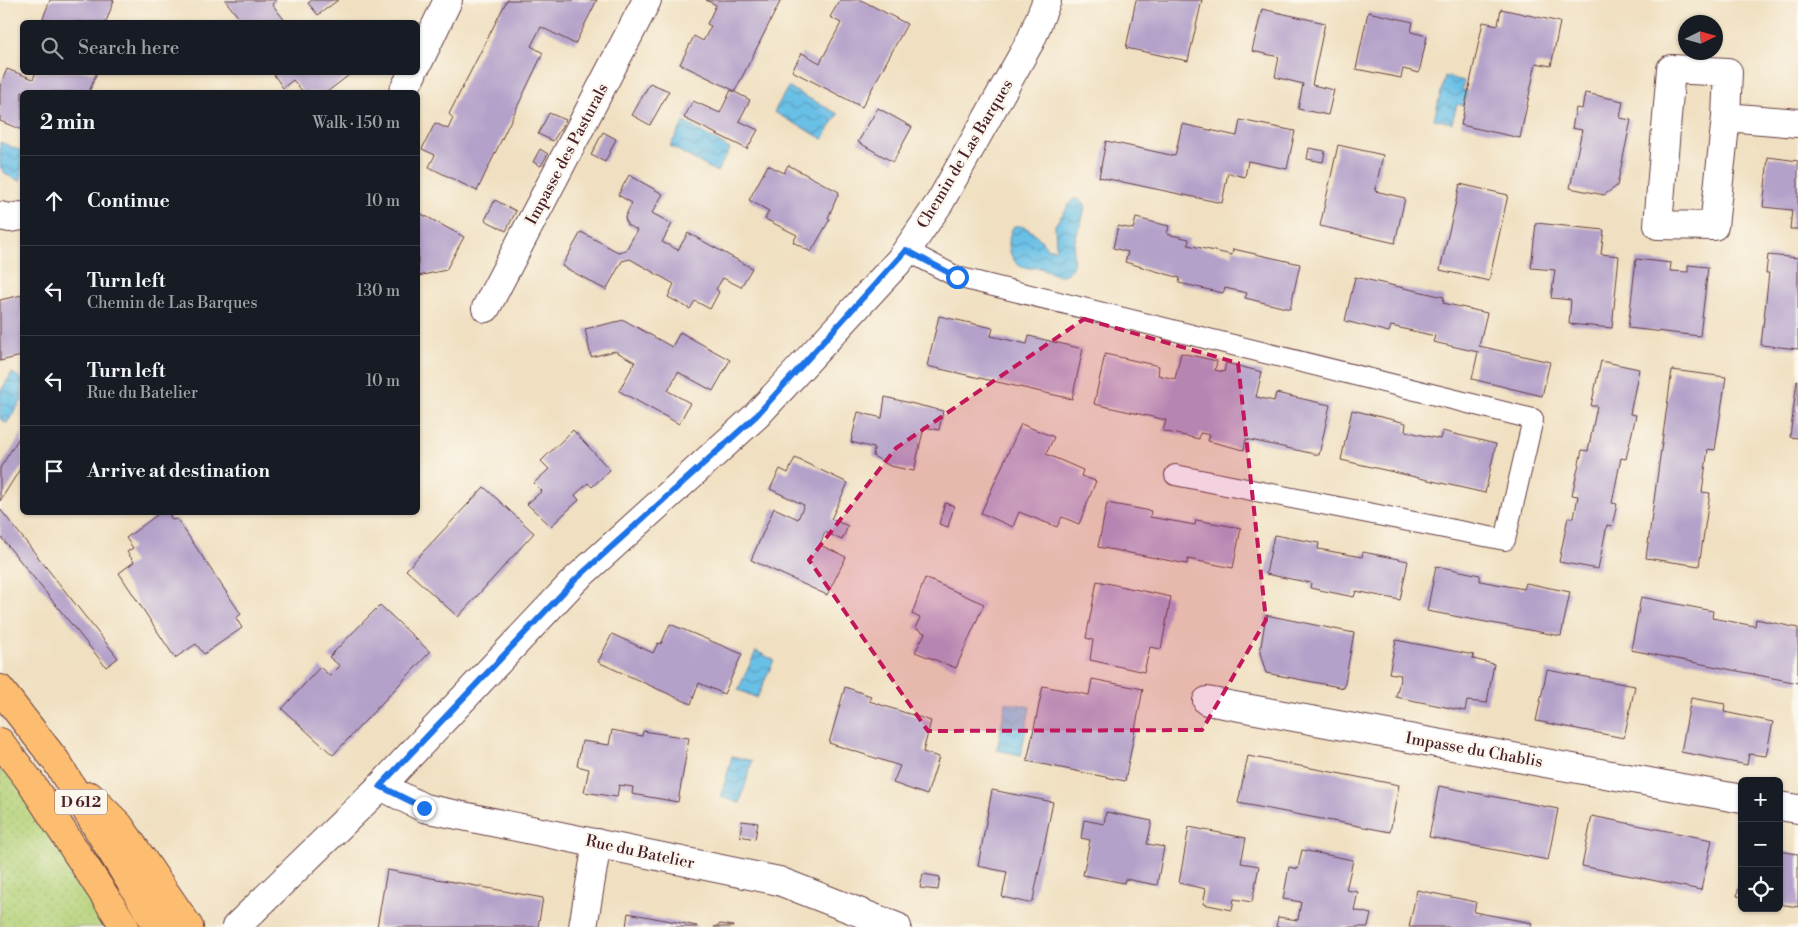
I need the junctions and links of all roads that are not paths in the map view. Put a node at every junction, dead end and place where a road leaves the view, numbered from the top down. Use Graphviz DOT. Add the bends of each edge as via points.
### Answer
graph roads {
  1 [pos="448,0"];
  2 [pos="648,0"];
  3 [pos="1047,0"];
  4 [pos="420,59"];
  5 [pos="412,75"];
  6 [pos="404,90"];
  7 [pos="1726,117"];
  8 [pos="1798,123"];
  9 [pos="0,216"];
  10 [pos="20,216"];
  11 [pos="906,250"];
  12 [pos="486,308"];
  13 [pos="1175,475"];
  14 [pos="0,690"];
  15 [pos="1207,701"];
  16 [pos="0,742"];
  17 [pos="380,786"];
  18 [pos="1738,798"];
  19 [pos="1783,807"];
  20 [pos="1798,809"];
  21 [pos="597,843"];
  22 [pos="161,917"];
  23 [pos="125,927"];
  24 [pos="189,927"];
  25 [pos="236,927"];
  26 [pos="584,927"];
  27 [pos="897,927"];
  1 -- 4 [label="street"];
  2 -- 12 [label="street, Impasse des Pasturals"];
  3 -- 11 [label="street, Chemin de Las Barques" via="1031,40 940,202"];
  5 -- 6 [label="street"];
  7 -- 7 [label="street" via="1728,72 1671,69 1658,225 1714,226"];
  7 -- 8 [label="street"];
  9 -- 10 [label="street"];
  11 -- 13 [label="lane" via="957,277 1533,418 1505,540"];
  11 -- 17 [label="street, Chemin de Las Barques" via="756,416 575,580"];
  14 -- 22 [label="highway, D 612" via="56,761"];
  15 -- 18 [label="street, Impasse du Chablis"];
  16 -- 23 [label="highway, D 612" via="29,780"];
  17 -- 21 [label="street, Rue du Batelier" via="424,808"];
  17 -- 25 [label="street, Chemin de Las Barques"];
  19 -- 20 [label="street"];
  21 -- 26 [label="street"];
  21 -- 27 [label="street, Rue du Batelier" via="778,881"];
  22 -- 24 [label="highway, D 612"];
}
